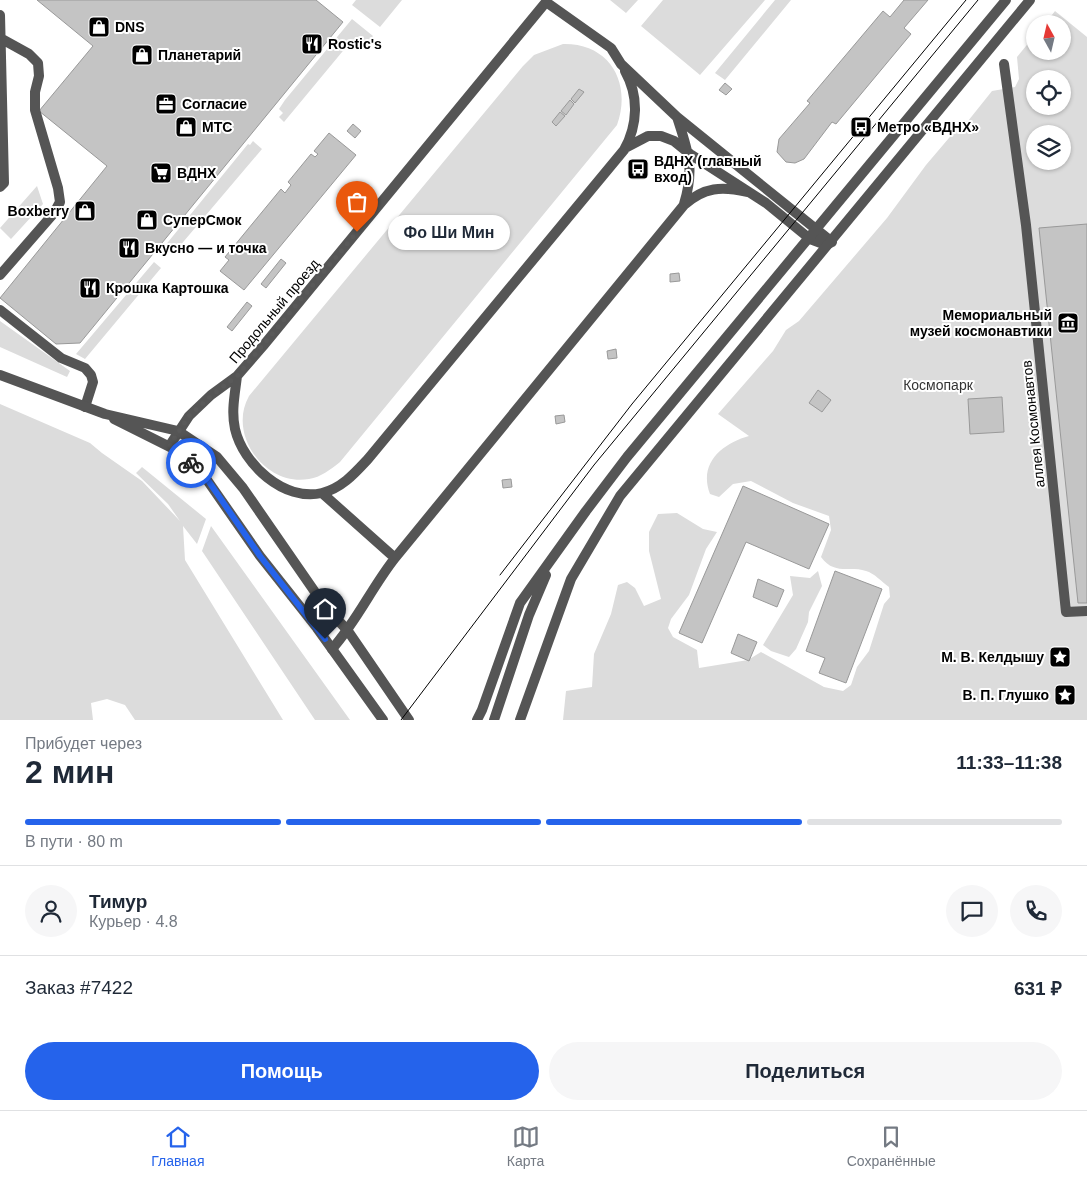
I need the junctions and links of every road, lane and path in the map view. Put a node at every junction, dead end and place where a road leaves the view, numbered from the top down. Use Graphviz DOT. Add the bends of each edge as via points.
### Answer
graph roads {
  1 [pos="1006,0"];
  2 [pos="1030,0"];
  3 [pos="0,15"];
  4 [pos="0,38"];
  5 [pos="621,64"];
  6 [pos="1004,64"];
  7 [pos="677,117"];
  8 [pos="624,150"];
  9 [pos="690,154"];
  10 [pos="0,187"];
  11 [pos="747,192"];
  12 [pos="684,205"];
  13 [pos="817,230"];
  14 [pos="810,239"];
  15 [pos="832,242"];
  16 [pos="0,275"];
  17 [pos="0,310"];
  18 [pos="0,375"];
  19 [pos="237,376"];
  20 [pos="85,407"];
  21 [pos="105,414"];
  22 [pos="178,431"];
  23 [pos="170,445"];
  24 [pos="322,493"];
  25 [pos="395,558"];
  26 [pos="550,564"];
  27 [pos="1087,612"];
  28 [pos="348,631"];
  29 [pos="332,649"];
  30 [pos="383,720"];
  31 [pos="410,720"];
  32 [pos="477,720"];
  33 [pos="494,720"];
  34 [pos="520,720"];
  1 -- 13 [label="street"];
  2 -- 15 [label="street"];
  3 -- 4 [label="street"];
  4 -- 10 [label="street" via="4,183"];
  4 -- 16 [label="street" via="29,54 38,63 34,102 60,202"];
  5 -- 7 [label="street"];
  5 -- 8 [label="street" via="631,81 635,101 633,126"];
  5 -- 19 [label="street, Продольный проезд" via="612,48 546,2"];
  6 -- 27 [label="street, аллея Космонавтов" via="1026,225 1066,612"];
  7 -- 9 [label="street"];
  7 -- 13 [label="street"];
  8 -- 9 [label="street" via="648,136 662,136"];
  8 -- 24 [label="street" via="368,459 336,488"];
  9 -- 11 [label="street"];
  9 -- 12 [label="street" via="690,179"];
  11 -- 12 [label="street" via="727,187 709,189 694,195"];
  11 -- 14 [label="street" via="766,203"];
  12 -- 25 [label="street"];
  13 -- 14 [label="street"];
  13 -- 15 [label="street"];
  14 -- 15 [label="street" via="826,245"];
  14 -- 26 [label="street" via="627,457"];
  15 -- 34 [label="street" via="641,470 601,524 571,579"];
  17 -- 20 [label="street" via="61,358 85,368 93,382"];
  18 -- 20 [label="street"];
  19 -- 22 [label="street, Продольный проезд" via="189,416"];
  19 -- 24 [label="street" via="233,418 237,438 246,456 283,487 298,493"];
  20 -- 21 [label="street"];
  21 -- 22 [label="street"];
  21 -- 23 [label="street"];
  22 -- 23 [label="street, Продольный проезд"];
  22 -- 28 [label="street" via="204,446 234,475 324,605"];
  23 -- 29 [label="street" via="205,476 260,556"];
  24 -- 25 [label="street"];
  25 -- 28 [label="street" via="369,593"];
  26 -- 32 [label="street" via="524,596 516,612"];
  26 -- 33 [label="street" via="529,615"];
  28 -- 29 [label="street"];
  28 -- 31 [label="street"];
  29 -- 30 [label="street"];
}
